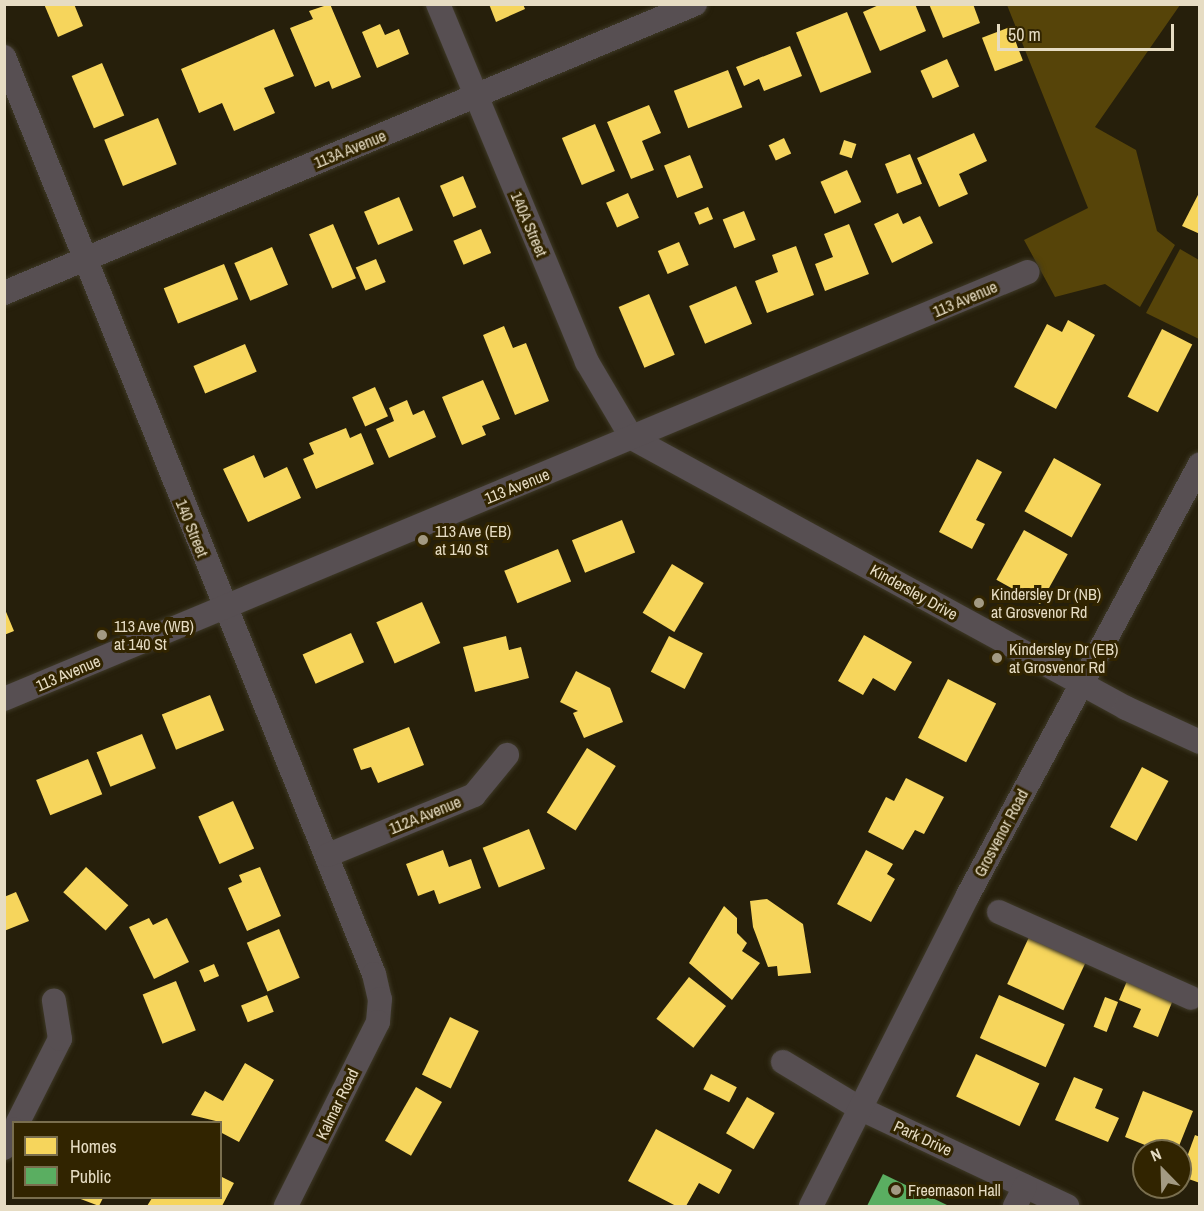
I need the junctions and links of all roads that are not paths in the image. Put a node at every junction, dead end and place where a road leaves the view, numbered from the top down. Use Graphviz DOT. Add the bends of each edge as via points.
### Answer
graph roads {
  1 [pos="438,4"];
  2 [pos="695,4"];
  3 [pos="4,57"];
  4 [pos="476,97"];
  5 [pos="85,260"];
  6 [pos="1028,272"];
  7 [pos="4,293"];
  8 [pos="632,438"];
  9 [pos="1200,464"];
  10 [pos="224,607"];
  11 [pos="1083,684"];
  12 [pos="4,699"];
  13 [pos="1200,742"];
  14 [pos="507,755"];
  15 [pos="328,855"];
  16 [pos="999,912"];
  17 [pos="1191,998"];
  18 [pos="380,999"];
  19 [pos="54,1000"];
  20 [pos="783,1062"];
  21 [pos="861,1109"];
  22 [pos="19,1121"];
  23 [pos="12,1134"];
  24 [pos="4,1148"];
  25 [pos="1020,1196"];
  26 [pos="286,1206"];
  27 [pos="811,1206"];
  28 [pos="1067,1206"];
  1 -- 4 [label="street, 140A Street"];
  2 -- 4 [label="street, 113A Avenue"];
  3 -- 5 [label="street, 140 Street"];
  4 -- 5 [label="street, 113A Avenue"];
  4 -- 8 [label="street, 140A Street" via="587,362"];
  5 -- 7 [label="street, 113A Avenue"];
  5 -- 10 [label="street, 140 Street"];
  6 -- 8 [label="street, 113 Avenue"];
  8 -- 10 [label="street, 113 Avenue"];
  8 -- 11 [label="street, Kindersley Drive"];
  9 -- 11 [label="street, Grosvenor Road"];
  10 -- 12 [label="street, 113 Avenue"];
  10 -- 15 [label="street, 140 Street"];
  11 -- 13 [label="street, Kindersley Drive"];
  11 -- 21 [label="street, Grosvenor Road"];
  14 -- 15 [label="street, 112A Avenue" via="474,795"];
  15 -- 18 [label="street, 140 Street"];
  16 -- 17 [label="street"];
  18 -- 26 [label="street, Kalmar Road" via="378,1022"];
  19 -- 22 [label="street" via="60,1039"];
  20 -- 21 [label="street, Park Drive"];
  21 -- 25 [label="street, Park Drive"];
  21 -- 27 [label="street, Grosvenor Road"];
  23 -- 24 [label="street"];
  25 -- 28 [label="street, Park Drive"];
}
